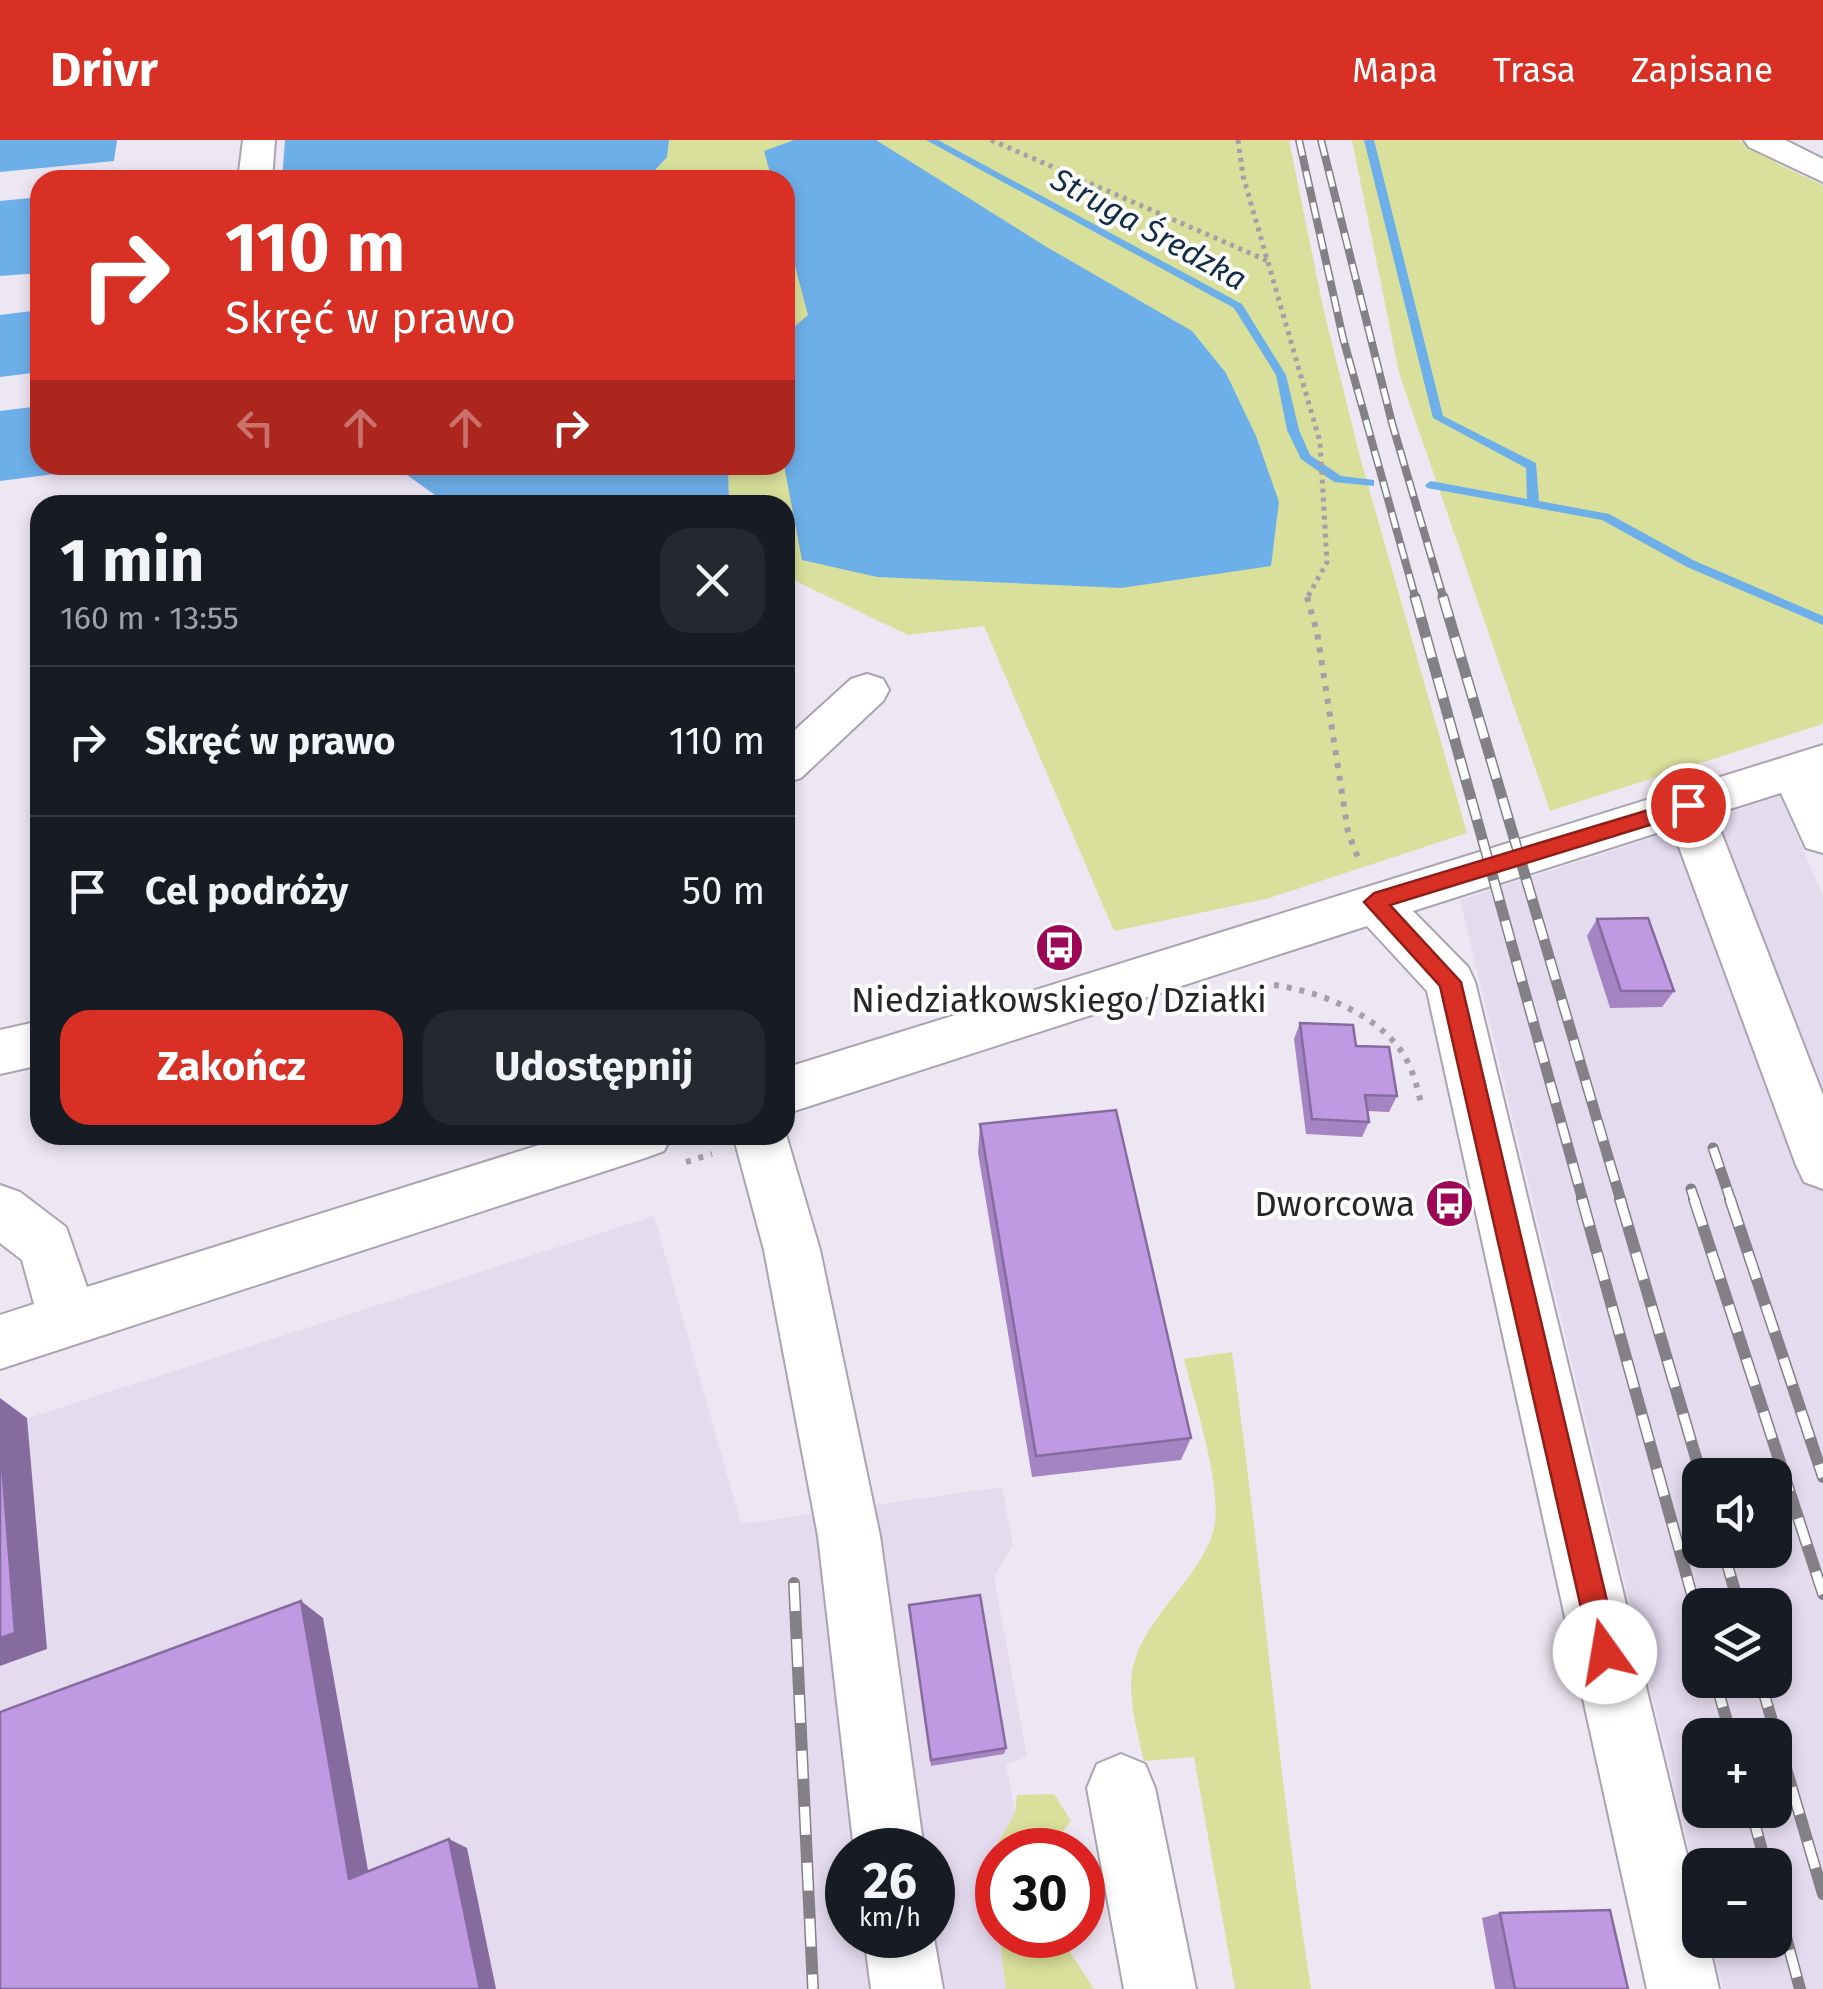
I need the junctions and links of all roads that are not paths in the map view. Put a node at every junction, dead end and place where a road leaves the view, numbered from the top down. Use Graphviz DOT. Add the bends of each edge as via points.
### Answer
graph roads {
  1 [pos="259,140"];
  2 [pos="1760,140"];
  3 [pos="256,170"];
  4 [pos="1823,172"];
  5 [pos="867,690"];
  6 [pos="795,757"];
  7 [pos="1809,766"];
  8 [pos="1688,805"];
  9 [pos="1823,835"];
  10 [pos="1374,902"];
  11 [pos="30,1045"];
  12 [pos="0,1052"];
  13 [pos="795,1088"];
  14 [pos="614,1145"];
  15 [pos="763,1145"];
  16 [pos="1823,1165"];
  17 [pos="0,1210"];
  18 [pos="68,1320"];
  19 [pos="0,1342"];
  20 [pos="1121,1788"];
  21 [pos="886,1828"];
  22 [pos="903,1958"];
  23 [pos="906,1989"];
  24 [pos="1160,1989"];
  25 [pos="1683,1989"];
  1 -- 3 [label="street"];
  2 -- 4 [label="street"];
  5 -- 6 [label="street"];
  7 -- 8 [label="street"];
  7 -- 9 [label="street"];
  8 -- 10 [label="street"];
  8 -- 16 [label="street"];
  10 -- 13 [label="street"];
  10 -- 25 [label="street" via="1450,982"];
  11 -- 12 [label="street"];
  14 -- 18 [label="street"];
  15 -- 21 [label="street" via="792,1250 849,1536"];
  17 -- 18 [label="street" via="46,1245"];
  18 -- 19 [label="street"];
  20 -- 24 [label="street"];
  22 -- 23 [label="street"];
}
